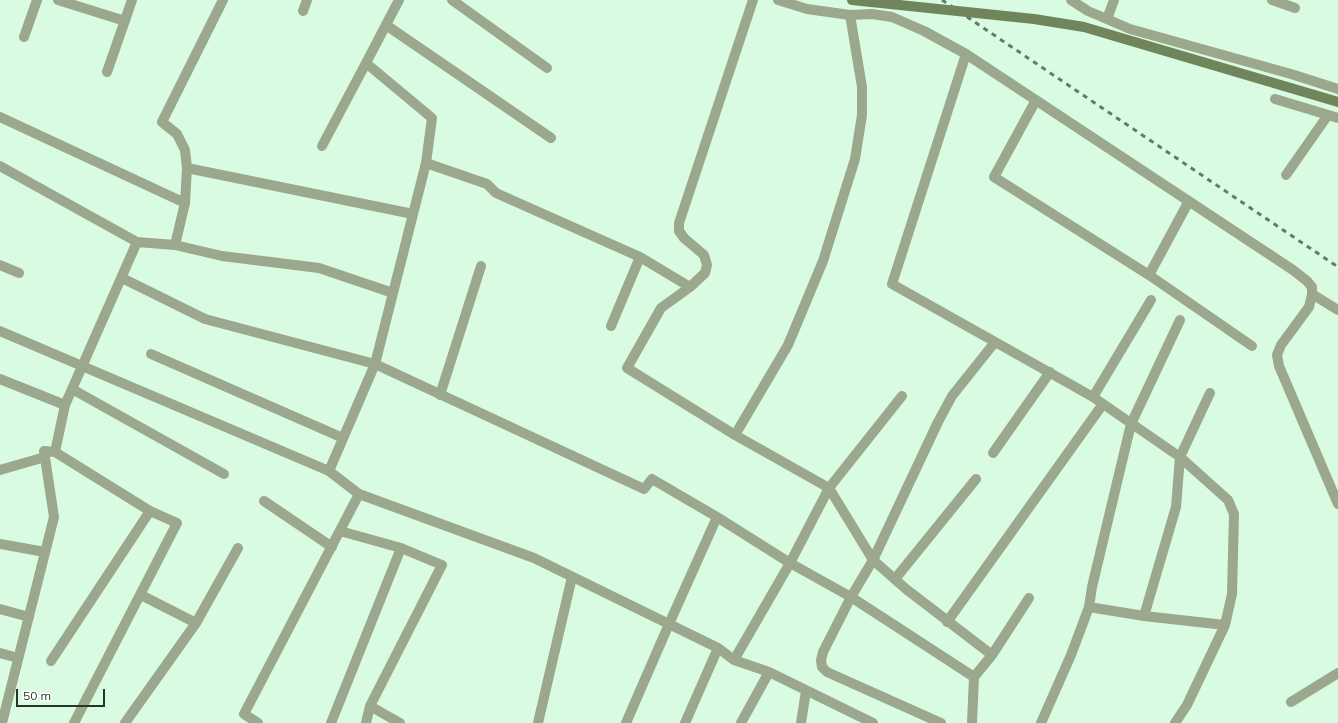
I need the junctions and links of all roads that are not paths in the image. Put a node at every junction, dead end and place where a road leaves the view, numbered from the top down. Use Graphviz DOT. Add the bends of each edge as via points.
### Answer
graph roads {
  1 [pos="37,0"];
  2 [pos="58,0"];
  3 [pos="132,0"];
  4 [pos="223,0"];
  5 [pos="307,0"];
  6 [pos="399,0"];
  7 [pos="452,0"];
  8 [pos="753,0"];
  9 [pos="778,0"];
  10 [pos="852,0"];
  11 [pos="1071,0"];
  12 [pos="1114,0"];
  13 [pos="1272,0"];
  14 [pos="1296,8"];
  15 [pos="303,10"];
  16 [pos="850,15"];
  17 [pos="1107,19"];
  18 [pos="125,21"];
  19 [pos="386,25"];
  20 [pos="24,37"];
  21 [pos="966,54"];
  22 [pos="366,63"];
  23 [pos="547,68"];
  24 [pos="107,72"];
  25 [pos="1338,89"];
  26 [pos="1275,99"];
  27 [pos="1036,100"];
  28 [pos="1338,102"];
  29 [pos="1328,115"];
  30 [pos="0,117"];
  31 [pos="1338,118"];
  32 [pos="551,138"];
  33 [pos="322,146"];
  34 [pos="426,163"];
  35 [pos="0,166"];
  36 [pos="187,168"];
  37 [pos="1286,175"];
  38 [pos="1189,201"];
  39 [pos="184,203"];
  40 [pos="413,214"];
  41 [pos="137,242"];
  42 [pos="175,245"];
  43 [pos="640,257"];
  44 [pos="0,265"];
  45 [pos="481,266"];
  46 [pos="19,274"];
  47 [pos="1149,275"];
  48 [pos="122,278"];
  49 [pos="690,287"];
  50 [pos="393,293"];
  51 [pos="1312,294"];
  52 [pos="1151,300"];
  53 [pos="1338,310"];
  54 [pos="1180,320"];
  55 [pos="611,326"];
  56 [pos="0,331"];
  57 [pos="995,342"];
  58 [pos="1252,346"];
  59 [pos="151,354"];
  60 [pos="375,364"];
  61 [pos="82,366"];
  62 [pos="1050,372"];
  63 [pos="0,379"];
  64 [pos="72,389"];
  65 [pos="1210,393"];
  66 [pos="440,395"];
  67 [pos="902,396"];
  68 [pos="1093,398"];
  69 [pos="1103,404"];
  70 [pos="65,406"];
  71 [pos="1131,424"];
  72 [pos="735,435"];
  73 [pos="343,438"];
  74 [pos="55,452"];
  75 [pos="993,453"];
  76 [pos="45,457"];
  77 [pos="1180,457"];
  78 [pos="0,470"];
  79 [pos="329,471"];
  80 [pos="224,474"];
  81 [pos="976,479"];
  82 [pos="829,488"];
  83 [pos="359,494"];
  84 [pos="264,502"];
  85 [pos="1338,504"];
  86 [pos="150,511"];
  87 [pos="717,517"];
  88 [pos="340,531"];
  89 [pos="0,544"];
  90 [pos="332,546"];
  91 [pos="238,548"];
  92 [pos="401,548"];
  93 [pos="45,552"];
  94 [pos="874,560"];
  95 [pos="790,563"];
  96 [pos="572,577"];
  97 [pos="895,579"];
  98 [pos="141,595"];
  99 [pos="851,597"];
  100 [pos="1029,598"];
  101 [pos="1089,607"];
  102 [pos="0,609"];
  103 [pos="1144,616"];
  104 [pos="29,617"];
  105 [pos="947,622"];
  106 [pos="196,623"];
  107 [pos="669,624"];
  108 [pos="1225,625"];
  109 [pos="718,648"];
  110 [pos="0,653"];
  111 [pos="992,655"];
  112 [pos="18,658"];
  113 [pos="734,660"];
  114 [pos="51,661"];
  115 [pos="769,672"];
  116 [pos="1338,673"];
  117 [pos="974,677"];
  118 [pos="806,691"];
  119 [pos="1291,702"];
  120 [pos="370,706"];
  121 [pos="2,723"];
  122 [pos="74,723"];
  123 [pos="126,723"];
  124 [pos="258,723"];
  125 [pos="331,723"];
  126 [pos="366,723"];
  127 [pos="400,723"];
  128 [pos="538,723"];
  129 [pos="626,723"];
  130 [pos="685,723"];
  131 [pos="741,723"];
  132 [pos="801,723"];
  133 [pos="873,723"];
  134 [pos="941,723"];
  135 [pos="972,723"];
  136 [pos="1041,723"];
  137 [pos="1175,723"];
  1 -- 20 [label="street"];
  2 -- 18 [label="street"];
  3 -- 18 [label="street"];
  4 -- 36 [label="street" via="162,122 177,134 185,150"];
  5 -- 15 [label="street"];
  6 -- 19 [label="street"];
  7 -- 23 [label="street"];
  8 -- 49 [label="street" via="678,223 679,231 684,238 704,254 707,265 705,273"];
  9 -- 16 [label="street" via="807,9"];
  10 -- 28 [label="main road, bridge" via="1034,19 1084,27"];
  11 -- 17 [label="street"];
  12 -- 17 [label="street"];
  13 -- 14 [label="street"];
  16 -- 21 [label="street" via="872,14 892,17"];
  16 -- 72 [label="street" via="862,87 862,115 855,159 823,261 788,345"];
  17 -- 25 [label="street" via="1130,29"];
  18 -- 24 [label="street"];
  19 -- 22 [label="street"];
  19 -- 32 [label="street"];
  21 -- 27 [label="street"];
  21 -- 57 [label="street" via="892,284"];
  22 -- 33 [label="street"];
  22 -- 34 [label="street" via="432,118"];
  26 -- 29 [label="street"];
  27 -- 38 [label="street"];
  27 -- 47 [label="street" via="994,177"];
  29 -- 31 [label="street"];
  29 -- 37 [label="street"];
  30 -- 39 [label="street"];
  34 -- 40 [label="street"];
  34 -- 43 [label="street" via="487,184 496,192"];
  35 -- 41 [label="street"];
  36 -- 39 [label="street"];
  36 -- 40 [label="street"];
  38 -- 47 [label="street"];
  38 -- 51 [label="street" via="1293,270 1312,287"];
  39 -- 42 [label="street"];
  40 -- 50 [label="street"];
  41 -- 42 [label="street"];
  41 -- 48 [label="street"];
  42 -- 50 [label="street" via="222,256 319,268"];
  43 -- 49 [label="street"];
  43 -- 55 [label="street"];
  44 -- 46 [label="street"];
  45 -- 66 [label="street"];
  47 -- 58 [label="street"];
  48 -- 60 [label="street" via="205,318"];
  48 -- 61 [label="street"];
  49 -- 72 [label="street" via="661,308 627,368"];
  50 -- 60 [label="street"];
  51 -- 53 [label="street"];
  51 -- 85 [label="street" via="1309,307 1281,345 1277,355 1279,366"];
  52 -- 68 [label="street"];
  54 -- 71 [label="street"];
  56 -- 61 [label="street"];
  57 -- 62 [label="street"];
  57 -- 94 [label="street" via="952,396"];
  59 -- 73 [label="street"];
  60 -- 66 [label="street"];
  60 -- 73 [label="street"];
  61 -- 64 [label="street"];
  61 -- 79 [label="street"];
  62 -- 68 [label="street"];
  62 -- 75 [label="street"];
  63 -- 70 [label="street"];
  64 -- 70 [label="street"];
  64 -- 80 [label="street"];
  65 -- 77 [label="street"];
  66 -- 87 [label="street" via="644,489 652,479"];
  67 -- 82 [label="street"];
  68 -- 69 [label="street"];
  69 -- 71 [label="street"];
  69 -- 105 [label="street"];
  70 -- 74 [label="street"];
  71 -- 77 [label="street"];
  71 -- 101 [label="street"];
  72 -- 82 [label="street"];
  73 -- 79 [label="street"];
  74 -- 76 [label="street" via="44,451"];
  74 -- 86 [label="street"];
  76 -- 78 [label="street"];
  76 -- 93 [label="street" via="54,516"];
  77 -- 103 [label="street" via="1176,507"];
  77 -- 108 [label="street" via="1228,500 1234,514 1232,594"];
  79 -- 83 [label="street"];
  81 -- 97 [label="street"];
  82 -- 94 [label="street"];
  82 -- 95 [label="street"];
  83 -- 88 [label="street"];
  83 -- 96 [label="street" via="534,558"];
  84 -- 90 [label="street"];
  86 -- 98 [label="street" via="177,523"];
  86 -- 114 [label="street"];
  87 -- 95 [label="street"];
  87 -- 107 [label="street"];
  88 -- 90 [label="street"];
  88 -- 92 [label="street"];
  89 -- 93 [label="street"];
  90 -- 124 [label="street" via="244,714"];
  91 -- 106 [label="street"];
  92 -- 120 [label="street" via="442,565"];
  92 -- 125 [label="street"];
  93 -- 104 [label="street"];
  94 -- 97 [label="street"];
  94 -- 99 [label="street"];
  95 -- 99 [label="street"];
  95 -- 113 [label="street"];
  96 -- 107 [label="street"];
  96 -- 128 [label="street"];
  97 -- 105 [label="street"];
  98 -- 106 [label="street"];
  98 -- 122 [label="street"];
  99 -- 117 [label="street"];
  99 -- 134 [label="street" via="823,652 822,667 827,672"];
  100 -- 111 [label="street"];
  101 -- 103 [label="street"];
  101 -- 136 [label="street"];
  102 -- 104 [label="street"];
  103 -- 108 [label="street"];
  104 -- 112 [label="street"];
  105 -- 111 [label="street"];
  106 -- 123 [label="street"];
  107 -- 109 [label="street"];
  107 -- 129 [label="street"];
  108 -- 137 [label="street" via="1188,706"];
  109 -- 113 [label="street"];
  109 -- 130 [label="street"];
  110 -- 112 [label="street"];
  111 -- 117 [label="street"];
  112 -- 121 [label="street"];
  113 -- 115 [label="street"];
  115 -- 118 [label="street"];
  115 -- 131 [label="street"];
  116 -- 119 [label="street"];
  117 -- 135 [label="street"];
  118 -- 132 [label="street"];
  118 -- 133 [label="street"];
  120 -- 126 [label="street"];
  120 -- 127 [label="street"];
}
